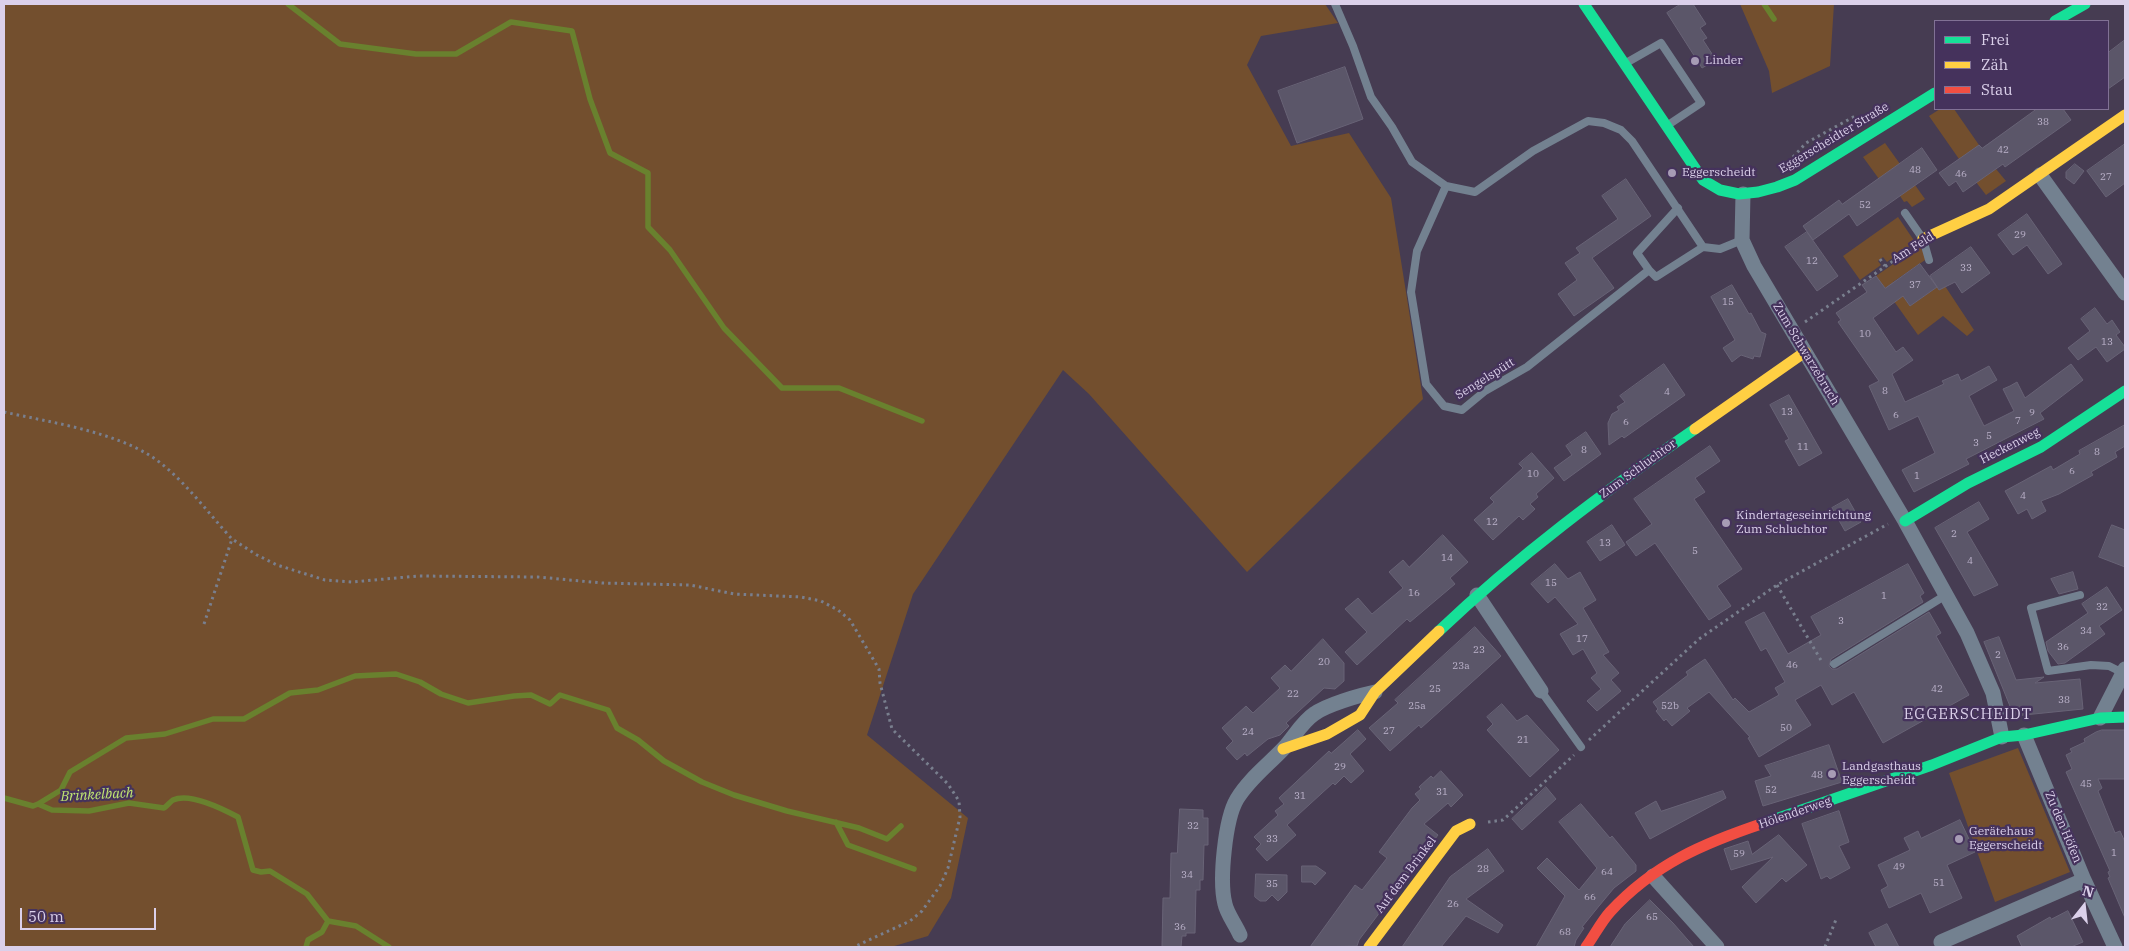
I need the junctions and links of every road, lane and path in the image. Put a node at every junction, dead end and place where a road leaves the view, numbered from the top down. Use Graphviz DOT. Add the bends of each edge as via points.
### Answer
graph roads {
  1 [pos="1335,4"];
  2 [pos="1584,4"];
  3 [pos="2085,4"];
  4 [pos="2057,20"];
  5 [pos="1625,63"];
  6 [pos="1934,94"];
  7 [pos="1858,115"];
  8 [pos="2125,115"];
  9 [pos="1668,125"];
  10 [pos="1786,164"];
  11 [pos="2040,175"];
  12 [pos="1446,186"];
  13 [pos="1742,194"];
  14 [pos="1678,208"];
  15 [pos="1905,213"];
  16 [pos="1924,239"];
  17 [pos="1742,240"];
  18 [pos="1703,247"];
  19 [pos="1880,259"];
  20 [pos="1929,260"];
  21 [pos="1885,266"];
  22 [pos="1649,270"];
  23 [pos="2125,293"];
  24 [pos="1792,331"];
  25 [pos="1805,352"];
  26 [pos="2125,391"];
  27 [pos="4,412"];
  28 [pos="1904,519"];
  29 [pos="232,539"];
  30 [pos="1777,585"];
  31 [pos="1477,595"];
  32 [pos="1946,595"];
  33 [pos="2080,595"];
  34 [pos="204,624"];
  35 [pos="1824,664"];
  36 [pos="1834,664"];
  37 [pos="2124,671"];
  38 [pos="1541,691"];
  39 [pos="1376,692"];
  40 [pos="2125,717"];
  41 [pos="2100,718"];
  42 [pos="2024,735"];
  43 [pos="2002,737"];
  44 [pos="1582,747"];
  45 [pos="1284,748"];
  46 [pos="1470,824"];
  47 [pos="1653,876"];
  48 [pos="2084,880"];
  49 [pos="1837,917"];
  50 [pos="1240,934"];
  51 [pos="1941,942"];
  52 [pos="854,947"];
  53 [pos="1369,947"];
  54 [pos="1586,947"];
  55 [pos="1717,947"];
  56 [pos="1825,947"];
  57 [pos="2115,947"];
  1 -- 12 [label="lane" via="1371,97 1412,162"];
  2 -- 5 [label="street"];
  3 -- 4 [label="street"];
  5 -- 9 [label="street"];
  5 -- 9 [label="lane" via="1661,42 1701,103"];
  6 -- 13 [label="street, Eggerscheidter Straße" via="1795,180 1770,190"];
  7 -- 10 [label="path" via="1806,143"];
  8 -- 11 [label="street, Am Feld"];
  9 -- 13 [label="street" via="1703,180 1720,190"];
  11 -- 16 [label="street, Am Feld" via="1989,208"];
  11 -- 23 [label="street"];
  12 -- 14 [label="lane" via="1475,192 1533,151 1588,121 1622,130"];
  12 -- 22 [label="lane, Sengelspütt" via="1417,251 1411,292 1426,384 1444,406 1462,410 1485,391 1527,367"];
  13 -- 17 [label="street, Zum Schwarzebruch"];
  14 -- 18 [label="lane"];
  14 -- 22 [label="lane" via="1637,253"];
  15 -- 16 [label="lane"];
  16 -- 20 [label="lane"];
  16 -- 21 [label="path, Am Feld"];
  17 -- 18 [label="lane" via="1720,249"];
  17 -- 24 [label="street, Zum Schwarzebruch"];
  18 -- 22 [label="lane" via="1656,277"];
  19 -- 21 [label="path"];
  21 -- 24 [label="path, Am Feld"];
  24 -- 25 [label="street, Zum Schwarzebruch"];
  25 -- 28 [label="street, Zum Schwarzebruch"];
  25 -- 31 [label="street, Zum Schluchtor" via="1631,473"];
  26 -- 28 [label="street, Heckenweg" via="2041,447"];
  27 -- 29 [label="path" via="105,436 150,455 167,468"];
  28 -- 30 [label="path"];
  28 -- 32 [label="street, Zum Schwarzebruch"];
  29 -- 34 [label="path"];
  29 -- 52 [label="path" via="277,565 325,580 352,582 418,576 690,585 734,594 801,597 821,601 838,610 850,620 879,669 892,729 948,784 958,801 960,817 948,868 922,911 897,928"];
  30 -- 35 [label="path"];
  30 -- 44 [label="path" via="1699,639"];
  31 -- 38 [label="street"];
  31 -- 39 [label="street, Zum Schluchtor"];
  32 -- 36 [label="lane"];
  32 -- 43 [label="street, Zum Schwarzebruch" via="1993,693"];
  33 -- 37 [label="lane" via="2031,608 2048,670 2092,665"];
  37 -- 41 [label="street"];
  38 -- 44 [label="lane"];
  39 -- 45 [label="street, Zum Schluchtor" via="1360,715 1327,734"];
  39 -- 45 [label="street, Zum Schluchtor" via="1315,713"];
  40 -- 41 [label="street, Hölenderweg"];
  41 -- 42 [label="street, Hölenderweg"];
  42 -- 43 [label="street, Hölenderweg"];
  42 -- 48 [label="street, Zu den Höfen"];
  43 -- 47 [label="street, Hölenderweg" via="1932,765 1719,838 1664,865"];
  44 -- 46 [label="path" via="1503,820"];
  45 -- 50 [label="street, Zum Schluchtor" via="1237,798 1229,816 1225,904"];
  46 -- 53 [label="street, Auf dem Brinkel" via="1456,832"];
  47 -- 54 [label="street, Hölenderweg" via="1609,913"];
  47 -- 55 [label="street"];
  48 -- 51 [label="street"];
  48 -- 57 [label="street, Zu den Höfen"];
  49 -- 56 [label="path"];
}
